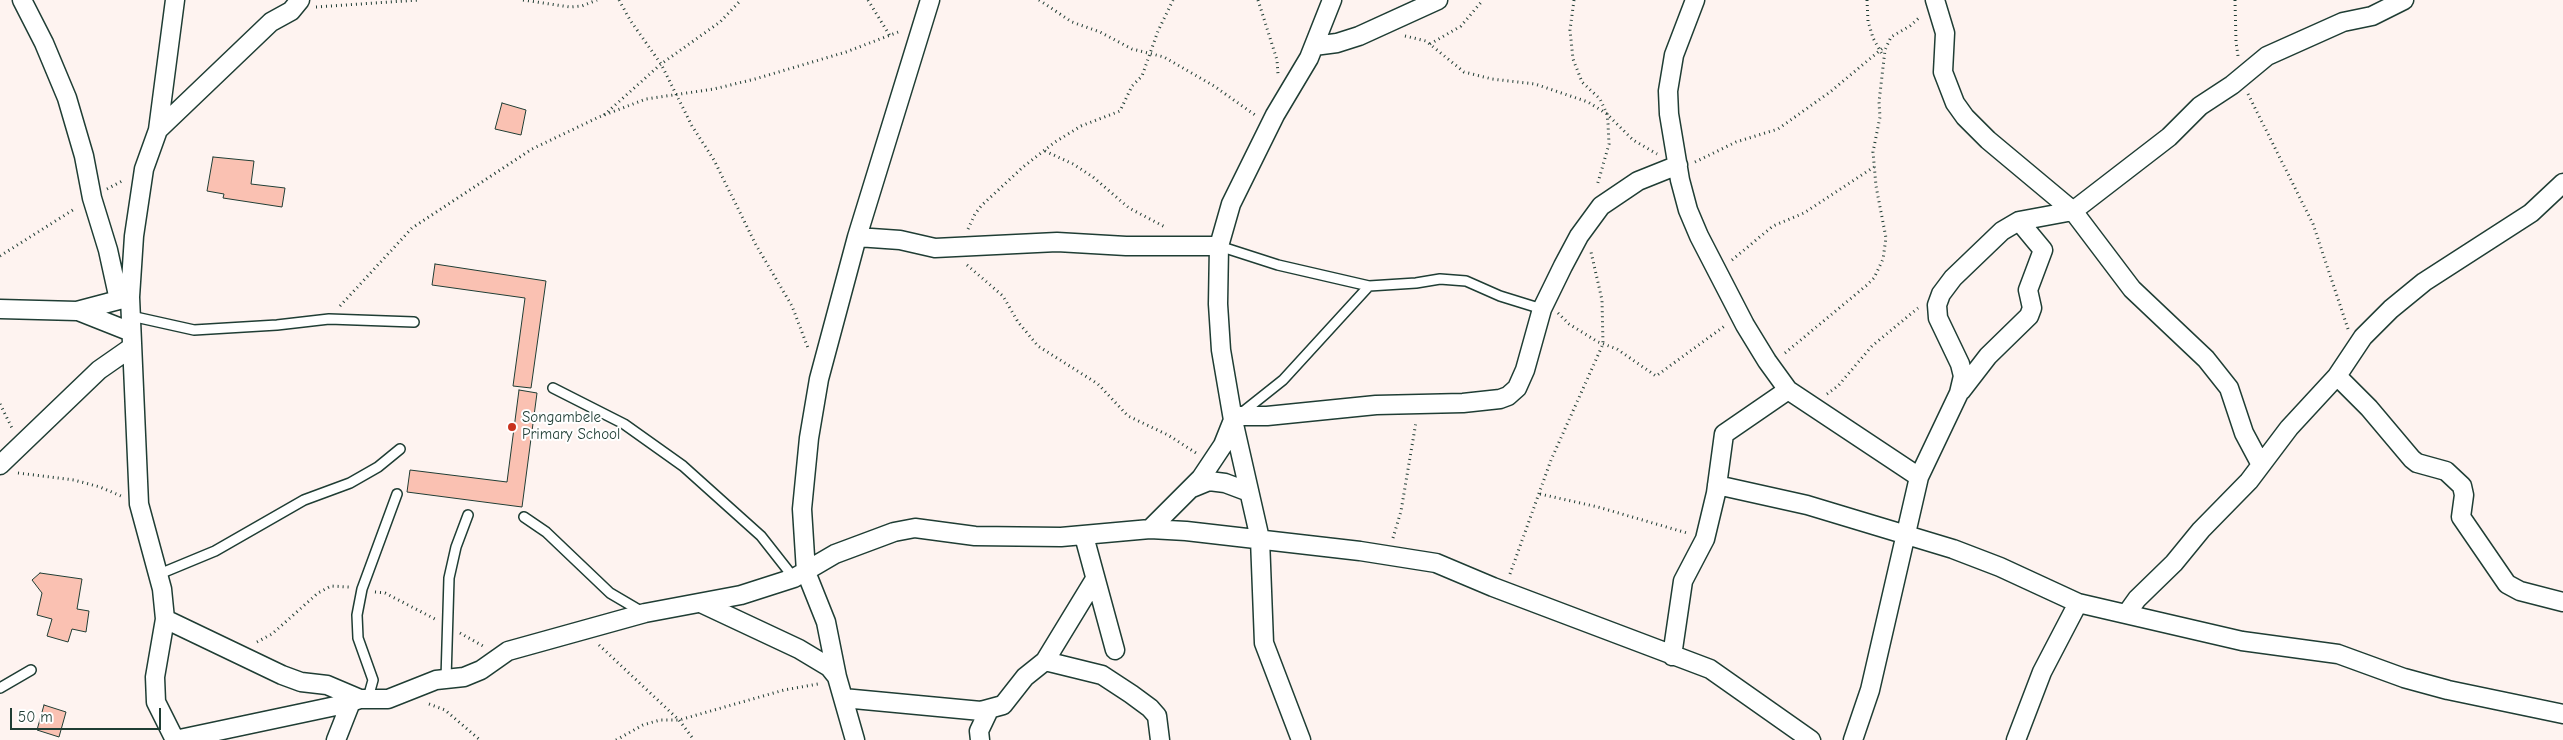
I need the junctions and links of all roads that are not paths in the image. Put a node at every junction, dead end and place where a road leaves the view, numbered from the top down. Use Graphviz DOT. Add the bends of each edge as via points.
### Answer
graph roads {
  1 [pos="22,0"];
  2 [pos="175,0"];
  3 [pos="944,0"];
  4 [pos="1332,0"];
  5 [pos="1438,0"];
  6 [pos="1695,0"];
  7 [pos="1935,0"];
  8 [pos="2404,0"];
  9 [pos="295,5"];
  10 [pos="928,10"];
  11 [pos="1314,46"];
  12 [pos="158,130"];
  13 [pos="1678,167"];
  14 [pos="2563,183"];
  15 [pos="2073,211"];
  16 [pos="2019,220"];
  17 [pos="857,237"];
  18 [pos="1219,246"];
  19 [pos="1369,286"];
  20 [pos="125,298"];
  21 [pos="1544,306"];
  22 [pos="0,309"];
  23 [pos="78,311"];
  24 [pos="414,322"];
  25 [pos="132,332"];
  26 [pos="2336,376"];
  27 [pos="552,388"];
  28 [pos="1788,390"];
  29 [pos="1959,393"];
  30 [pos="1235,417"];
  31 [pos="400,449"];
  32 [pos="2260,463"];
  33 [pos="5,468"];
  34 [pos="1919,477"];
  35 [pos="1717,485"];
  36 [pos="1192,488"];
  37 [pos="1249,492"];
  38 [pos="397,494"];
  39 [pos="468,515"];
  40 [pos="524,517"];
  41 [pos="1150,529"];
  42 [pos="1084,536"];
  43 [pos="1907,537"];
  44 [pos="1260,539"];
  45 [pos="157,575"];
  46 [pos="800,575"];
  47 [pos="1095,579"];
  48 [pos="2563,602"];
  49 [pos="2078,603"];
  50 [pos="703,604"];
  51 [pos="645,613"];
  52 [pos="2127,613"];
  53 [pos="165,619"];
  54 [pos="1115,650"];
  55 [pos="1672,656"];
  56 [pos="1045,661"];
  57 [pos="31,670"];
  58 [pos="838,678"];
  59 [pos="446,679"];
  60 [pos="0,688"];
  61 [pos="843,698"];
  62 [pos="359,700"];
  63 [pos="989,710"];
  64 [pos="2563,714"];
  65 [pos="175,740"];
  66 [pos="336,740"];
  67 [pos="855,740"];
  68 [pos="980,740"];
  69 [pos="1160,740"];
  70 [pos="1301,740"];
  71 [pos="1811,740"];
  72 [pos="1853,740"];
  73 [pos="2016,740"];
  1 -- 20 [label="street" via="67,98 92,198"];
  2 -- 12 [label="street"];
  3 -- 10 [label="street"];
  4 -- 11 [label="street"];
  5 -- 11 [label="street" via="1359,36 1337,44"];
  6 -- 13 [label="street" via="1674,55 1668,91"];
  7 -- 15 [label="street" via="1945,33 1942,72 1955,103 1988,140"];
  8 -- 15 [label="street" via="2372,16 2343,22 2278,50 2200,106 2169,137"];
  9 -- 12 [label="street" via="271,22"];
  10 -- 17 [label="street"];
  11 -- 18 [label="street" via="1231,204"];
  12 -- 20 [label="street" via="144,169"];
  13 -- 21 [label="street" via="1638,181 1601,206 1563,266"];
  13 -- 28 [label="street" via="1688,210 1718,272 1767,361"];
  14 -- 26 [label="street" via="2531,213 2424,282 2391,309 2363,337"];
  15 -- 16 [label="street"];
  15 -- 32 [label="street" via="2132,288 2206,358 2229,388 2244,433"];
  16 -- 29 [label="street" via="2043,250 2028,290 2032,308 2029,316 1988,356"];
  16 -- 29 [label="street" via="1990,242 1953,278 1937,305 1938,318 1960,364 1963,376"];
  17 -- 18 [label="street" via="948,247 1057,242"];
  17 -- 46 [label="street" via="819,379 802,509"];
  18 -- 19 [label="lane" via="1278,265"];
  18 -- 30 [label="street" via="1220,334"];
  19 -- 21 [label="lane" via="1456,279 1476,283 1500,296"];
  19 -- 30 [label="lane" via="1283,380"];
  20 -- 23 [label="street"];
  20 -- 25 [label="street"];
  21 -- 30 [label="street" via="1525,370 1517,388 1508,396 1472,402 1349,406"];
  22 -- 23 [label="street"];
  23 -- 25 [label="street"];
  24 -- 25 [label="lane" via="329,319 277,326"];
  25 -- 33 [label="street" via="20,446"];
  25 -- 45 [label="street" via="140,504"];
  26 -- 32 [label="street"];
  26 -- 48 [label="street" via="2369,408 2412,459 2446,471 2459,482 2464,495 2461,517 2507,584 2520,591"];
  27 -- 46 [label="lane" via="624,424 683,466"];
  28 -- 34 [label="street"];
  28 -- 35 [label="street" via="1724,434"];
  29 -- 34 [label="street"];
  30 -- 36 [label="street" via="1223,445"];
  30 -- 37 [label="street"];
  31 -- 45 [label="lane" via="378,467 350,483 304,500 216,551"];
  32 -- 52 [label="street" via="2232,500"];
  34 -- 43 [label="street"];
  35 -- 43 [label="street" via="1807,505"];
  35 -- 55 [label="street" via="1705,539 1683,581"];
  36 -- 37 [label="street" via="1209,481"];
  36 -- 41 [label="street"];
  37 -- 44 [label="street"];
  38 -- 62 [label="lane" via="362,589 357,630 373,680"];
  39 -- 59 [label="lane" via="449,578"];
  40 -- 51 [label="lane" via="546,532 610,592"];
  41 -- 42 [label="street"];
  41 -- 44 [label="street"];
  42 -- 46 [label="street" via="975,536 915,528 894,532 834,554"];
  42 -- 47 [label="street"];
  43 -- 49 [label="street" via="1954,549 1993,564"];
  43 -- 72 [label="street" via="1870,690"];
  44 -- 55 [label="street" via="1436,563"];
  44 -- 70 [label="street" via="1264,643"];
  45 -- 53 [label="street"];
  46 -- 50 [label="street"];
  46 -- 58 [label="street" via="826,622"];
  47 -- 54 [label="street"];
  47 -- 56 [label="street"];
  49 -- 52 [label="street"];
  49 -- 73 [label="street" via="2042,672"];
  50 -- 51 [label="street"];
  50 -- 58 [label="street" via="799,650 829,667"];
  51 -- 59 [label="street" via="508,651 481,670 464,677"];
  52 -- 64 [label="street" via="2242,640 2330,652 2448,690"];
  53 -- 62 [label="street" via="282,675 301,682 327,685"];
  53 -- 65 [label="street" via="155,677 156,702"];
  55 -- 71 [label="street" via="1710,670"];
  56 -- 63 [label="street" via="1026,677 1003,705"];
  56 -- 69 [label="street" via="1102,675 1131,694 1157,716"];
  57 -- 60 [label="lane"];
  58 -- 61 [label="street"];
  59 -- 62 [label="street" via="388,699"];
  61 -- 63 [label="street"];
  61 -- 67 [label="street"];
  62 -- 65 [label="street"];
  62 -- 66 [label="street"];
  63 -- 68 [label="street" via="979,730"];
}
